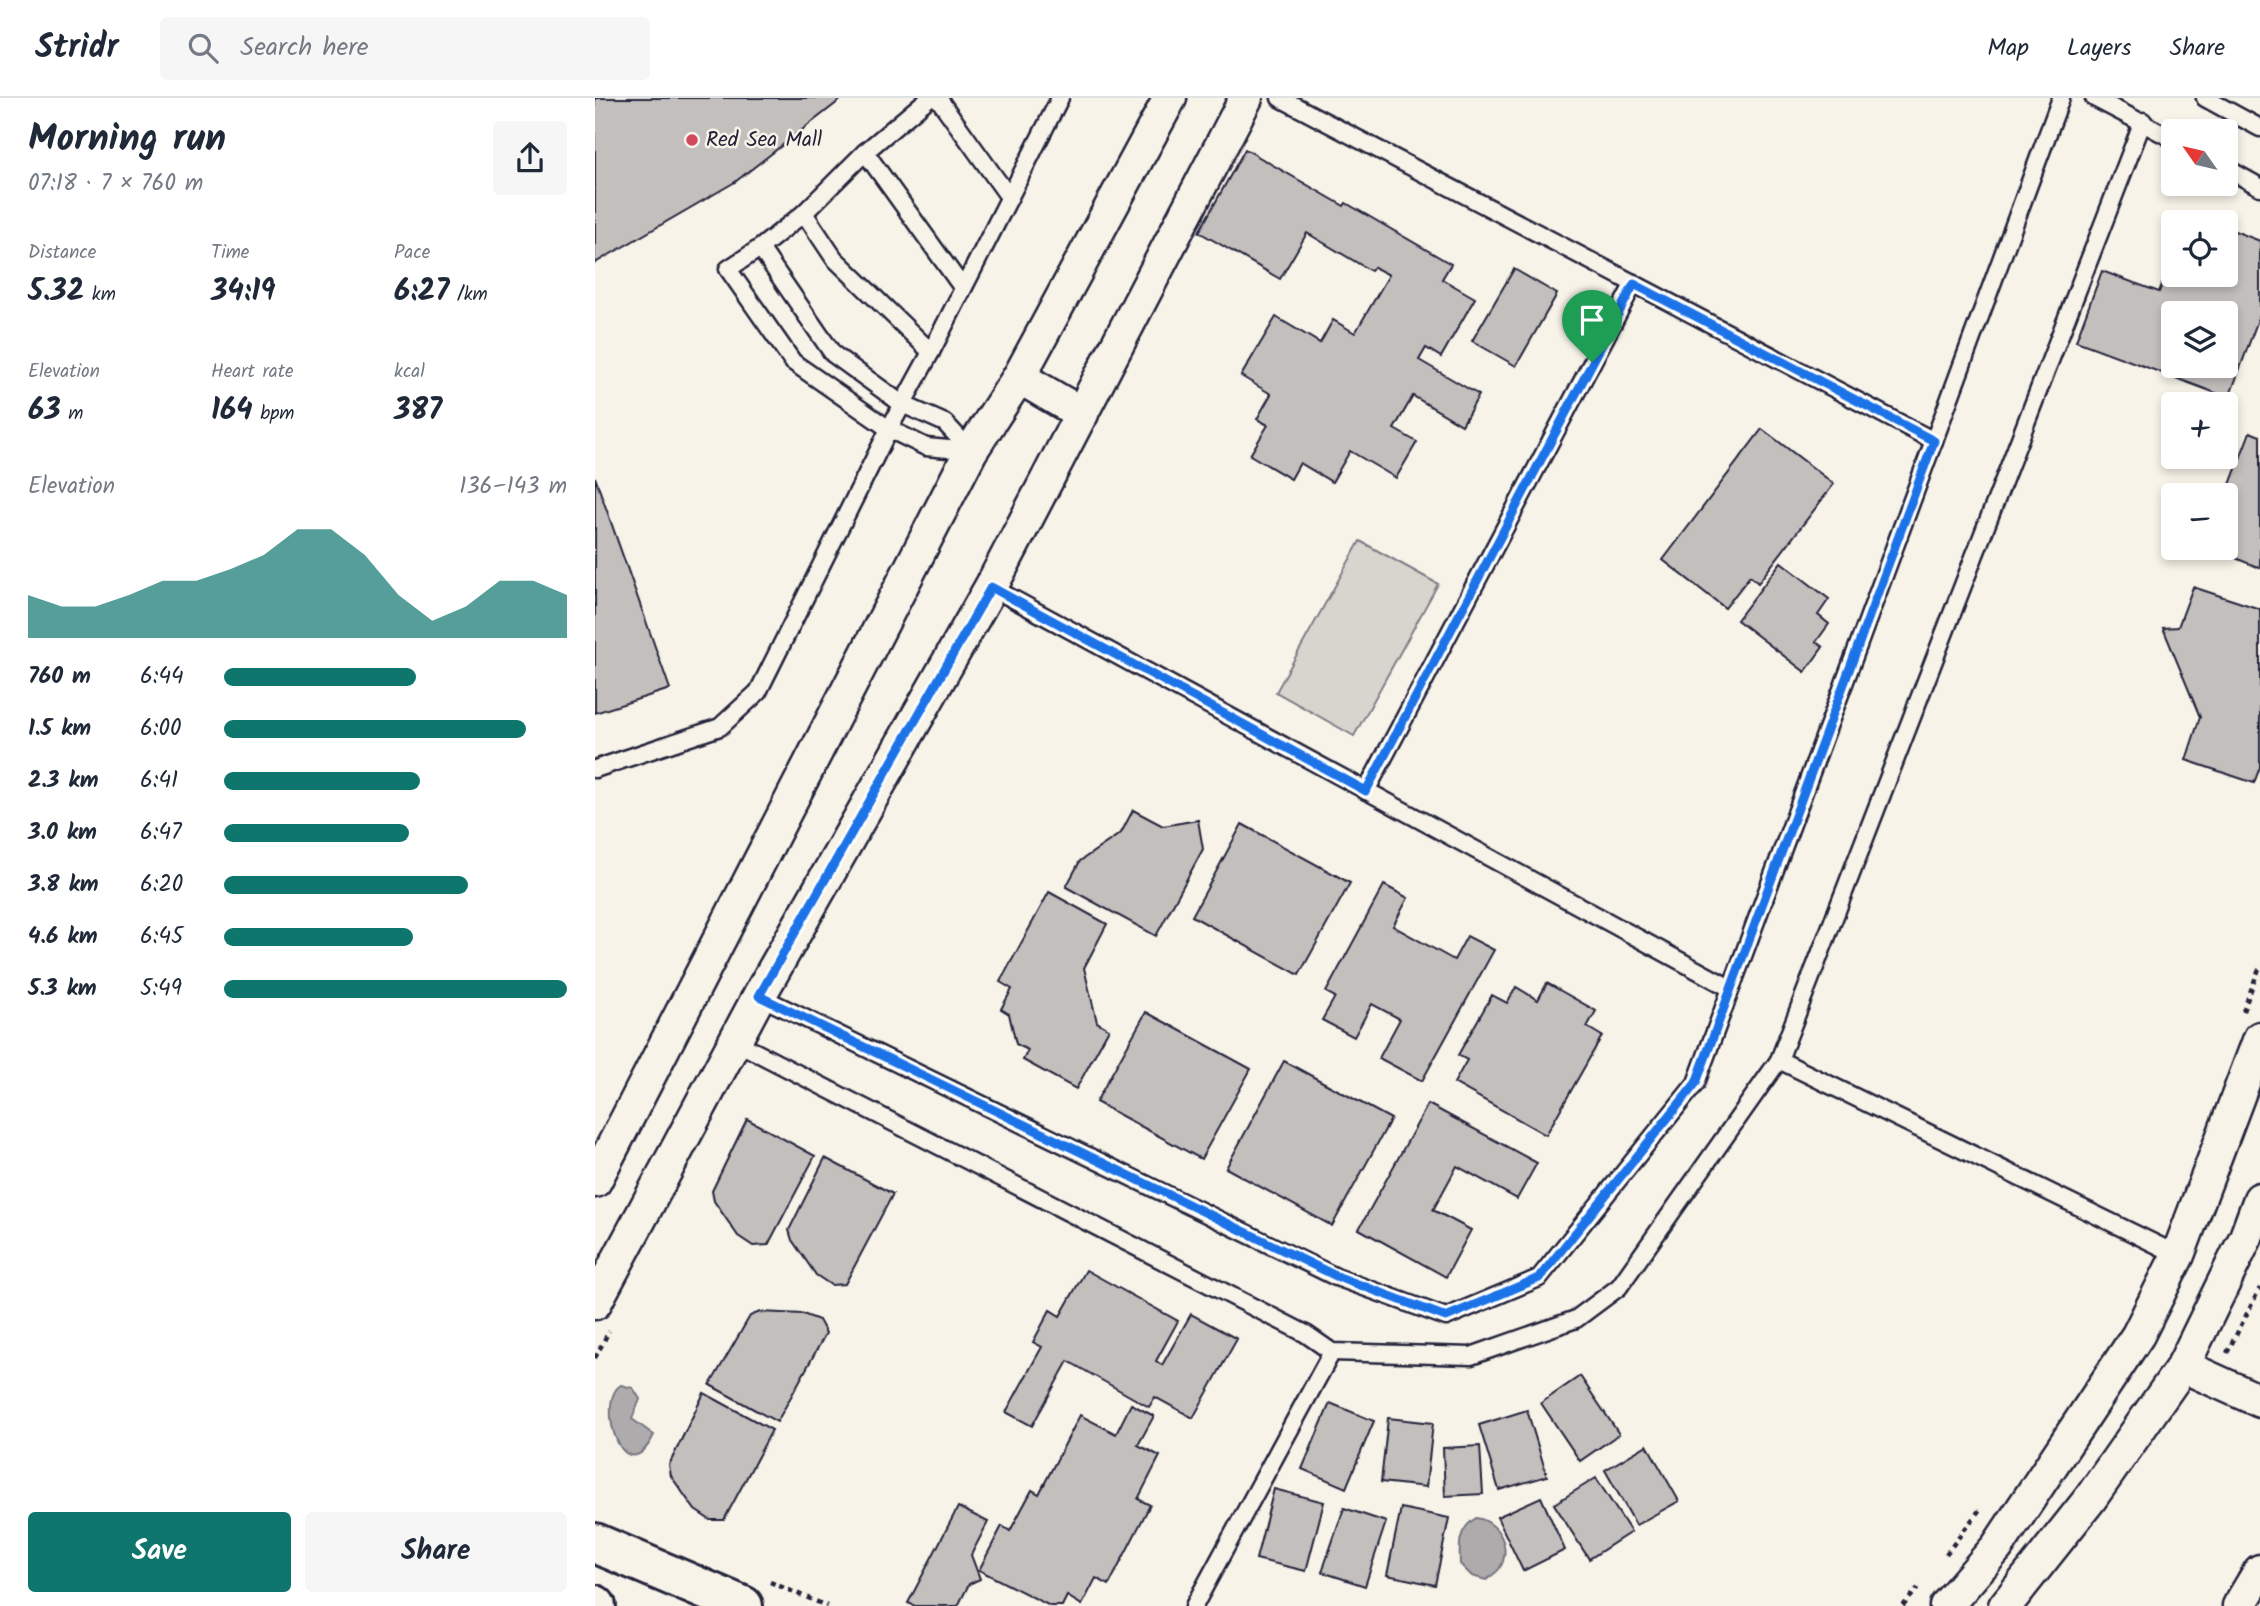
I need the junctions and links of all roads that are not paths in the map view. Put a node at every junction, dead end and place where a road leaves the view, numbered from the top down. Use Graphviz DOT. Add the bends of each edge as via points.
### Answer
graph roads {
  1 [pos="929,98"];
  2 [pos="937,98"];
  3 [pos="1060,98"];
  4 [pos="1170,98"];
  5 [pos="1246,98"];
  6 [pos="1280,98"];
  7 [pos="2061,98"];
  8 [pos="2094,98"];
  9 [pos="2205,98"];
  10 [pos="2143,121"];
  11 [pos="2260,128"];
  12 [pos="2161,131"];
  13 [pos="865,152"];
  14 [pos="2238,175"];
  15 [pos="2260,187"];
  16 [pos="1009,197"];
  17 [pos="804,213"];
  18 [pos="760,248"];
  19 [pos="1634,284"];
  20 [pos="962,287"];
  21 [pos="931,352"];
  22 [pos="1019,377"];
  23 [pos="902,404"];
  24 [pos="1082,414"];
  25 [pos="889,429"];
  26 [pos="1934,441"];
  27 [pos="971,451"];
  28 [pos="991,587"];
  29 [pos="595,769"];
  30 [pos="1366,791"];
  31 [pos="1730,988"];
  32 [pos="759,996"];
  33 [pos="2251,1027"];
  34 [pos="734,1041"];
  35 [pos="1779,1060"];
  36 [pos="595,1181"];
  37 [pos="2260,1199"];
  38 [pos="2179,1255"];
  39 [pos="595,1303"];
  40 [pos="1332,1352"];
  41 [pos="2183,1366"];
  42 [pos="2260,1401"];
  43 [pos="595,1543"];
  44 [pos="2260,1571"];
  45 [pos="743,1606"];
  46 [pos="1193,1606"];
  47 [pos="1946,1606"];
  48 [pos="2005,1606"];
  49 [pos="2239,1606"];
  1 -- 13 [label="lane"];
  2 -- 16 [label="lane"];
  3 -- 16 [label="lane"];
  4 -- 22 [label="street"];
  5 -- 24 [label="street"];
  6 -- 19 [label="lane"];
  7 -- 26 [label="lane"];
  8 -- 10 [label="lane"];
  9 -- 11 [label="lane"];
  10 -- 12 [label="lane"];
  10 -- 35 [label="lane"];
  13 -- 17 [label="lane"];
  13 -- 20 [label="lane"];
  14 -- 15 [label="lane"];
  16 -- 20 [label="lane"];
  17 -- 18 [label="lane"];
  17 -- 21 [label="lane" via="834,258"];
  18 -- 23 [label="lane" via="833,354"];
  18 -- 25 [label="lane" via="728,269 778,341 793,362"];
  19 -- 26 [label="lane"];
  19 -- 30 [label="lane"];
  20 -- 21 [label="lane"];
  21 -- 23 [label="lane"];
  22 -- 24 [label="street"];
  22 -- 27 [label="street"];
  23 -- 25 [label="lane"];
  23 -- 27 [label="lane" via="945,423"];
  24 -- 28 [label="street"];
  25 -- 27 [label="lane" via="926,447"];
  25 -- 29 [label="lane" via="758,692 720,727"];
  26 -- 31 [label="lane"];
  27 -- 36 [label="street"];
  28 -- 30 [label="lane"];
  28 -- 32 [label="street"];
  30 -- 31 [label="lane"];
  31 -- 32 [label="lane" via="1696,1083 1539,1278 1446,1317 1336,1276"];
  32 -- 34 [label="street"];
  33 -- 38 [label="street"];
  34 -- 39 [label="street"];
  34 -- 40 [label="lane" via="1306,1334"];
  35 -- 38 [label="lane"];
  35 -- 40 [label="lane" via="1619,1287 1576,1319 1471,1356"];
  37 -- 41 [label="street"];
  38 -- 47 [label="street" via="2137,1335 1997,1548"];
  40 -- 46 [label="lane"];
  41 -- 42 [label="street"];
  41 -- 48 [label="street" via="2091,1499"];
  43 -- 45 [label="main road"];
  44 -- 49 [label="street"];
}
